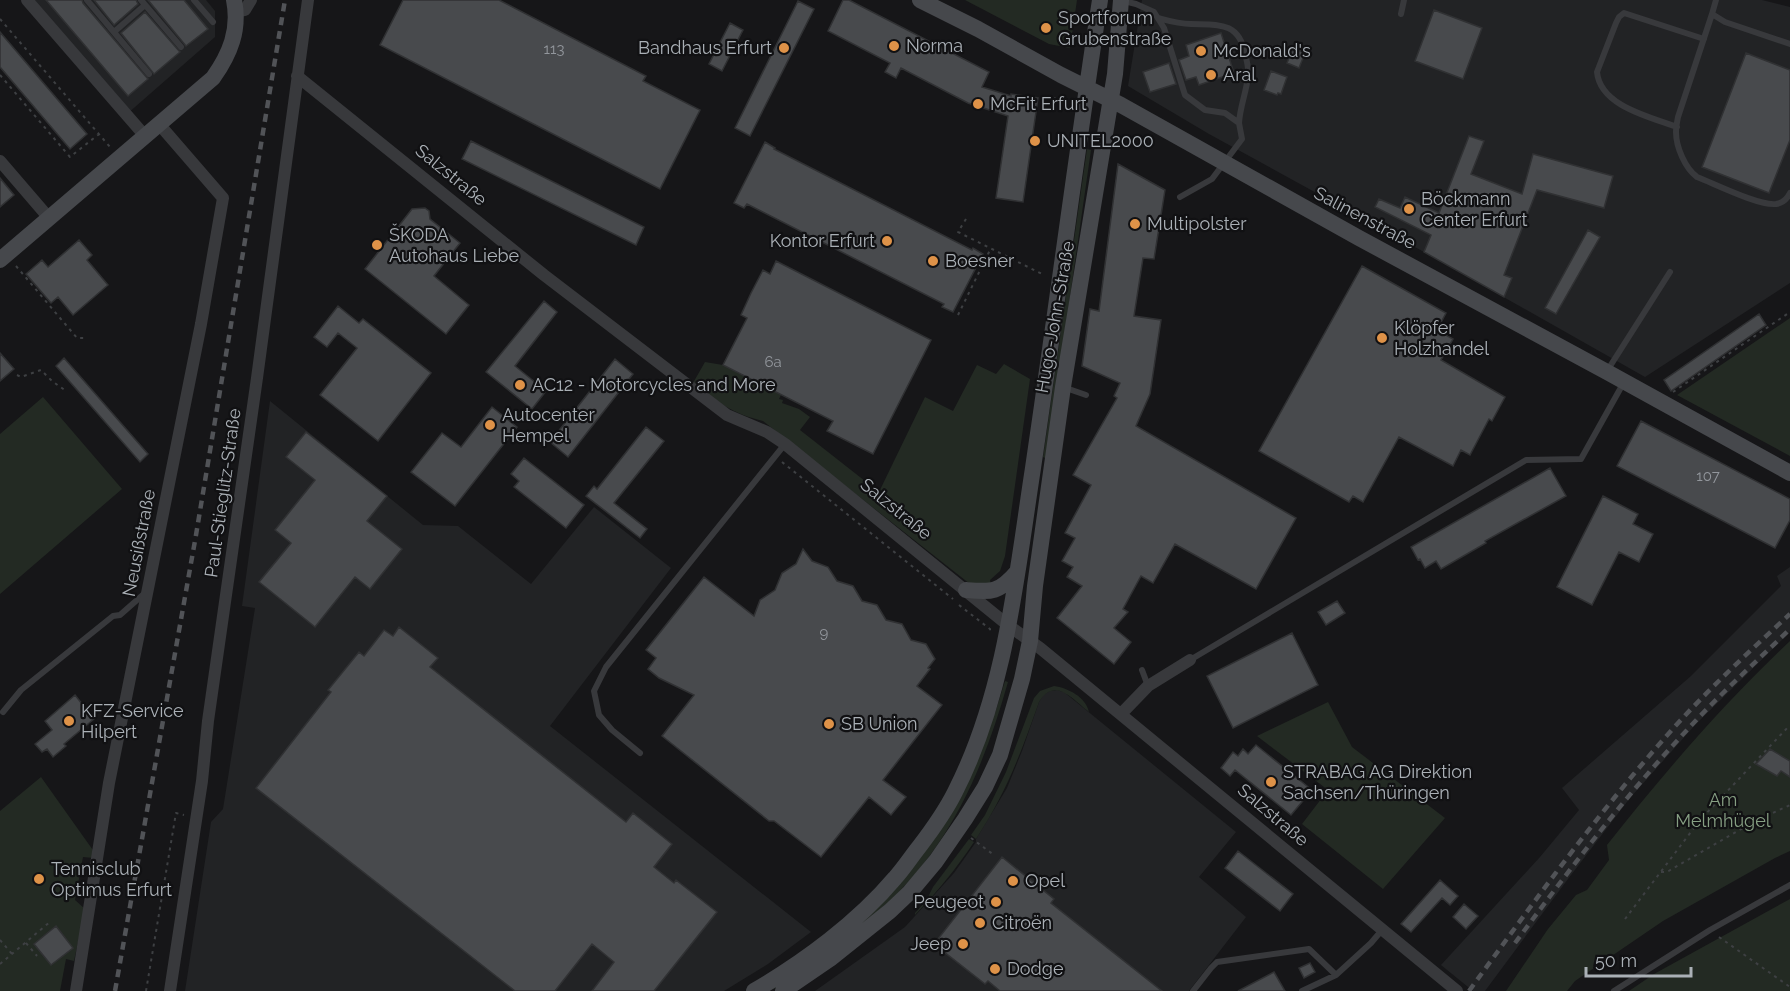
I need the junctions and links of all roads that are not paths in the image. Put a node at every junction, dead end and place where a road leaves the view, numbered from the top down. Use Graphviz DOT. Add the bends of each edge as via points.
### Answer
graph roads {
  1 [pos="27,0"];
  2 [pos="87,0"];
  3 [pos="194,0"];
  4 [pos="251,0"];
  5 [pos="308,0"];
  6 [pos="920,0"];
  7 [pos="1100,0"];
  8 [pos="1121,0"];
  9 [pos="1404,0"];
  10 [pos="1716,0"];
  11 [pos="143,2"];
  12 [pos="235,6"];
  13 [pos="1401,14"];
  14 [pos="1712,14"];
  15 [pos="1158,18"];
  16 [pos="213,22"];
  17 [pos="114,32"];
  18 [pos="1704,39"];
  19 [pos="1790,44"];
  20 [pos="181,47"];
  21 [pos="149,74"];
  22 [pos="297,76"];
  23 [pos="1086,88"];
  24 [pos="1110,100"];
  25 [pos="1239,123"];
  26 [pos="159,124"];
  27 [pos="1677,128"];
  28 [pos="145,136"];
  29 [pos="0,161"];
  30 [pos="1224,163"];
  31 [pos="1790,193"];
  32 [pos="1180,197"];
  33 [pos="49,218"];
  34 [pos="3,257"];
  35 [pos="1670,272"];
  36 [pos="1607,372"];
  37 [pos="1624,382"];
  38 [pos="1063,387"];
  39 [pos="1086,395"];
  40 [pos="785,444"];
  41 [pos="1790,473"];
  42 [pos="1017,572"];
  43 [pos="966,590"];
  44 [pos="148,591"];
  45 [pos="1009,626"];
  46 [pos="1030,641"];
  47 [pos="1190,660"];
  48 [pos="1142,670"];
  49 [pos="1148,686"];
  50 [pos="3,712"];
  51 [pos="1121,714"];
  52 [pos="640,753"];
  53 [pos="1790,885"];
  54 [pos="1382,930"];
  55 [pos="1336,975"];
  56 [pos="76,991"];
  57 [pos="170,991"];
  58 [pos="754,991"];
  59 [pos="783,991"];
  60 [pos="1193,991"];
  61 [pos="1302,991"];
  62 [pos="1457,991"];
  63 [pos="1614,991"];
  1 -- 28 [label="street"];
  2 -- 17 [label="lane"];
  3 -- 16 [label="lane"];
  4 -- 12 [label="street" via="245,10"];
  5 -- 22 [label="street, Paul-Stieglitz-Straße"];
  6 -- 23 [label="main road, Salinenstraße"];
  7 -- 23 [label="main road, Hugo-John-Straße"];
  8 -- 15 [label="lane" via="1155,12"];
  8 -- 24 [label="main road, Hugo-John-Straße"];
  9 -- 13 [label="lane"];
  10 -- 14 [label="lane"];
  11 -- 17 [label="lane"];
  11 -- 20 [label="lane"];
  12 -- 26 [label="main road" via="233,41 223,64 213,78"];
  14 -- 18 [label="lane"];
  14 -- 19 [label="lane"];
  15 -- 25 [label="lane" via="1185,95 1204,110 1224,113"];
  15 -- 25 [label="lane" via="1228,27 1237,33 1249,74"];
  17 -- 21 [label="lane"];
  18 -- 27 [label="lane"];
  18 -- 27 [label="lane" via="1624,13 1597,72 1598,80 1616,102"];
  22 -- 40 [label="street, Salzstraße" via="541,279 727,415"];
  22 -- 57 [label="street, Paul-Stieglitz-Straße"];
  23 -- 24 [label="main road, Salinenstraße"];
  23 -- 42 [label="main road, Hugo-John-Straße"];
  24 -- 30 [label="main road, Salinenstraße"];
  24 -- 38 [label="main road, Hugo-John-Straße"];
  25 -- 30 [label="lane" via="1242,139"];
  26 -- 28 [label="main road"];
  26 -- 44 [label="street, Neusißstraße" via="223,198"];
  27 -- 31 [label="lane" via="1685,163 1697,177 1766,204 1779,204"];
  28 -- 33 [label="main road"];
  29 -- 33 [label="street"];
  30 -- 32 [label="lane" via="1212,178"];
  30 -- 36 [label="main road, Salinenstraße"];
  33 -- 34 [label="main road"];
  35 -- 36 [label="lane"];
  36 -- 37 [label="main road, Salinenstraße"];
  37 -- 41 [label="main road, Salinenstraße"];
  37 -- 47 [label="lane" via="1581,459 1526,460"];
  38 -- 39 [label="lane"];
  38 -- 46 [label="main road, Hugo-John-Straße"];
  40 -- 43 [label="street, Salzstraße"];
  40 -- 52 [label="lane" via="606,667 594,691 599,715"];
  42 -- 43 [label="main road" via="1006,585 992,592"];
  42 -- 45 [label="main road, Hugo-John-Straße"];
  43 -- 45 [label="street, Salzstraße"];
  44 -- 50 [label="lane" via="21,690"];
  44 -- 56 [label="street, Neusißstraße" via="109,783"];
  45 -- 46 [label="street, Salzstraße"];
  45 -- 58 [label="main road, Hugo-John-Straße" via="977,745 939,820 895,878 854,920"];
  46 -- 51 [label="street, Salzstraße"];
  46 -- 59 [label="main road, Hugo-John-Straße" via="1000,755 960,827 910,892 890,911"];
  47 -- 49 [label="street"];
  48 -- 49 [label="lane"];
  49 -- 51 [label="street"];
  51 -- 54 [label="street, Salzstraße"];
  53 -- 63 [label="lane"];
  54 -- 55 [label="lane"];
  54 -- 62 [label="street, Salzstraße"];
  55 -- 60 [label="lane" via="1308,949 1217,962"];
  55 -- 61 [label="lane"];
}
